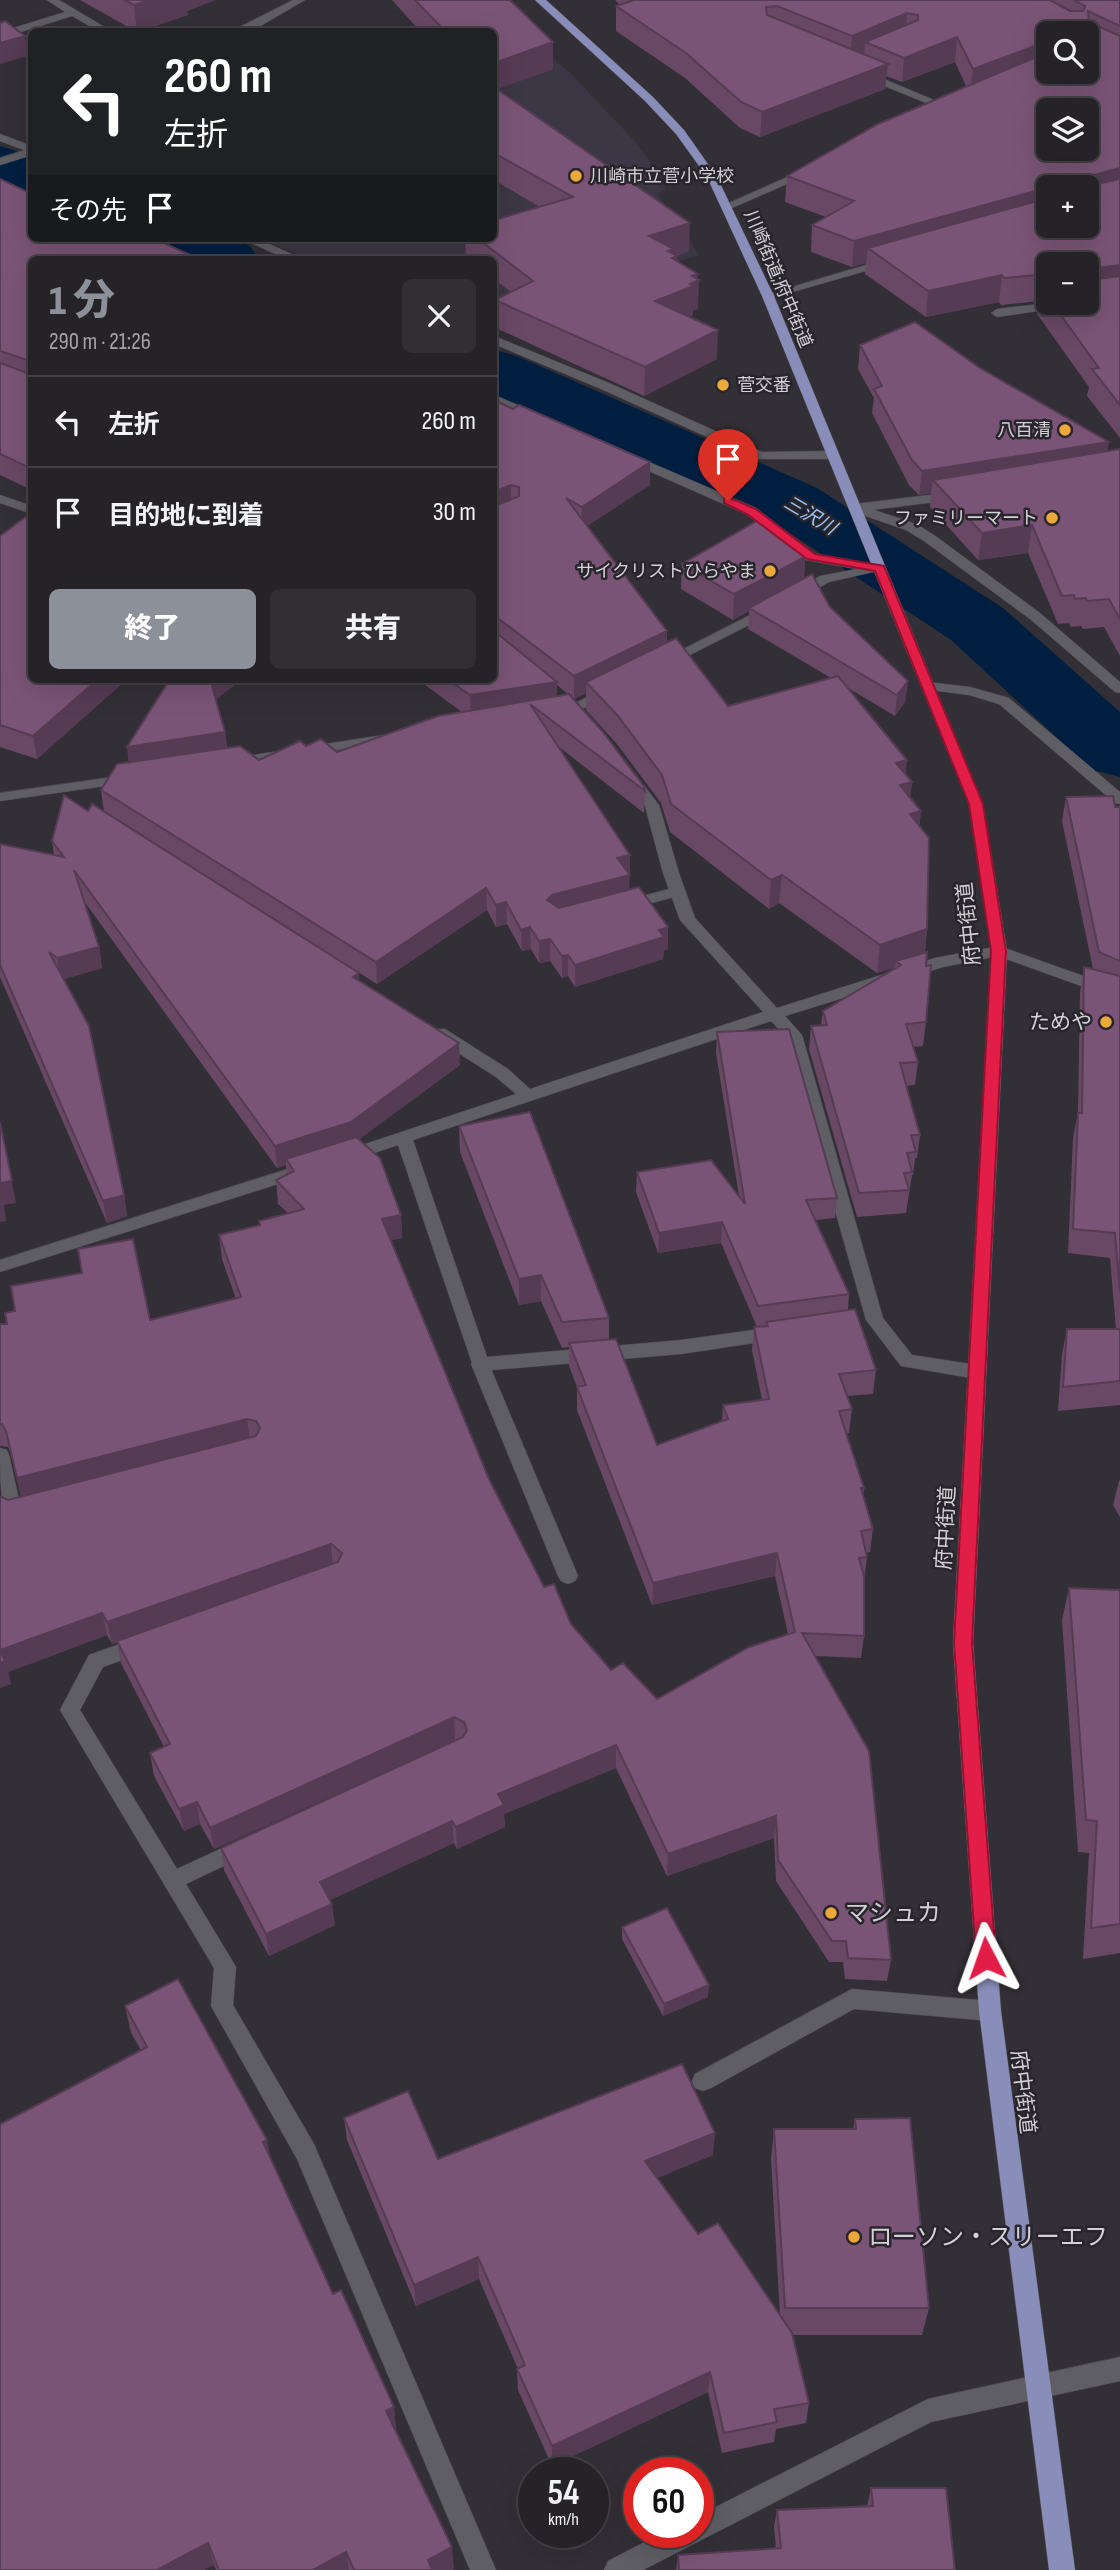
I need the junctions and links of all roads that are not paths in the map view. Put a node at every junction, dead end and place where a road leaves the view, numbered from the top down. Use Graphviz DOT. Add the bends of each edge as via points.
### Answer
graph roads {
  1 [pos="52,0"];
  2 [pos="300,0"];
  3 [pos="540,0"];
  4 [pos="74,12"];
  5 [pos="101,28"];
  6 [pos="247,28"];
  7 [pos="0,40"];
  8 [pos="859,72"];
  9 [pos="962,104"];
  10 [pos="950,109"];
  11 [pos="937,115"];
  12 [pos="0,137"];
  13 [pos="28,148"];
  14 [pos="28,152"];
  15 [pos="0,162"];
  16 [pos="825,164"];
  17 [pos="728,206"];
  18 [pos="256,242"];
  19 [pos="290,256"];
  20 [pos="894,260"];
  21 [pos="768,296"];
  22 [pos="1036,308"];
  23 [pos="998,313"];
  24 [pos="497,341"];
  25 [pos="497,400"];
  26 [pos="543,420"];
  27 [pos="616,452"];
  28 [pos="833,455"];
  29 [pos="974,493"];
  30 [pos="0,499"];
  31 [pos="28,509"];
  32 [pos="856,509"];
  33 [pos="880,569"];
  34 [pos="660,665"];
  35 [pos="623,683"];
  36 [pos="928,686"];
  37 [pos="1120,689"];
  38 [pos="570,709"];
  39 [pos="394,738"];
  40 [pos="618,761"];
  41 [pos="217,765"];
  42 [pos="149,776"];
  43 [pos="54,790"];
  44 [pos="0,798"];
  45 [pos="1120,800"];
  46 [pos="78,805"];
  47 [pos="677,892"];
  48 [pos="611,909"];
  49 [pos="999,951"];
  50 [pos="1120,995"];
  51 [pos="774,1014"];
  52 [pos="419,1021"];
  53 [pos="527,1096"];
  54 [pos="404,1137"];
  55 [pos="0,1266"];
  56 [pos="792,1332"];
  57 [pos="480,1364"];
  58 [pos="977,1372"];
  59 [pos="0,1455"];
  60 [pos="40,1506"];
  61 [pos="568,1576"];
  62 [pos="161,1638"];
  63 [pos="258,1841"];
  64 [pos="172,1881"];
  65 [pos="990,2011"];
  66 [pos="703,2081"];
  67 [pos="1120,2369"];
  68 [pos="1037,2388"];
  69 [pos="714,2521"];
  70 [pos="660,2548"];
  71 [pos="483,2570"];
  72 [pos="617,2570"];
  73 [pos="1062,2570"];
  1 -- 4 [label="street"];
  2 -- 6 [label="street"];
  3 -- 17 [label="main road, 川崎街道;府中街道" via="681,132"];
  4 -- 5 [label="street"];
  4 -- 7 [label="street"];
  8 -- 10 [label="street"];
  9 -- 10 [label="street"];
  10 -- 11 [label="street"];
  12 -- 13 [label="street"];
  14 -- 15 [label="street"];
  16 -- 17 [label="street"];
  17 -- 21 [label="main road, 川崎街道;府中街道"];
  18 -- 19 [label="street"];
  20 -- 21 [label="street"];
  21 -- 28 [label="main road, 川崎街道;府中街道"];
  22 -- 23 [label="street"];
  24 -- 28 [label="street" via="760,456"];
  25 -- 26 [label="street"];
  27 -- 33 [label="street" via="751,511 811,557"];
  28 -- 32 [label="main road, 川崎街道;府中街道"];
  29 -- 32 [label="street"];
  30 -- 31 [label="street"];
  32 -- 33 [label="main road, 府中街道"];
  32 -- 37 [label="street" via="929,538 1035,616"];
  33 -- 34 [label="street" via="823,580"];
  33 -- 36 [label="main road, 府中街道"];
  35 -- 38 [label="street"];
  36 -- 45 [label="street" via="1004,701"];
  36 -- 49 [label="main road, 府中街道" via="976,804"];
  39 -- 41 [label="street"];
  40 -- 47 [label="street" via="652,805"];
  42 -- 43 [label="street"];
  43 -- 44 [label="street"];
  43 -- 46 [label="street"];
  47 -- 48 [label="street"];
  47 -- 51 [label="street" via="688,920"];
  49 -- 50 [label="street"];
  49 -- 51 [label="street" via="931,964"];
  49 -- 58 [label="main road, 府中街道"];
  51 -- 53 [label="street"];
  51 -- 58 [label="street" via="794,1035 859,1257 868,1321 907,1362"];
  52 -- 53 [label="street" via="502,1073"];
  53 -- 54 [label="street"];
  54 -- 55 [label="street"];
  54 -- 57 [label="street"];
  56 -- 57 [label="street" via="681,1348"];
  57 -- 61 [label="street"];
  58 -- 65 [label="main road, 府中街道" via="963,1643"];
  59 -- 60 [label="street" via="13,1513"];
  62 -- 64 [label="street" via="96,1661 70,1710"];
  63 -- 64 [label="street"];
  64 -- 71 [label="street" via="225,1967 222,2006 306,2152"];
  65 -- 66 [label="street" via="852,1998"];
  65 -- 68 [label="main road, 府中街道"];
  67 -- 68 [label="street"];
  68 -- 69 [label="street" via="928,2411"];
  68 -- 73 [label="main road, 府中街道"];
  70 -- 72 [label="street"];
}
